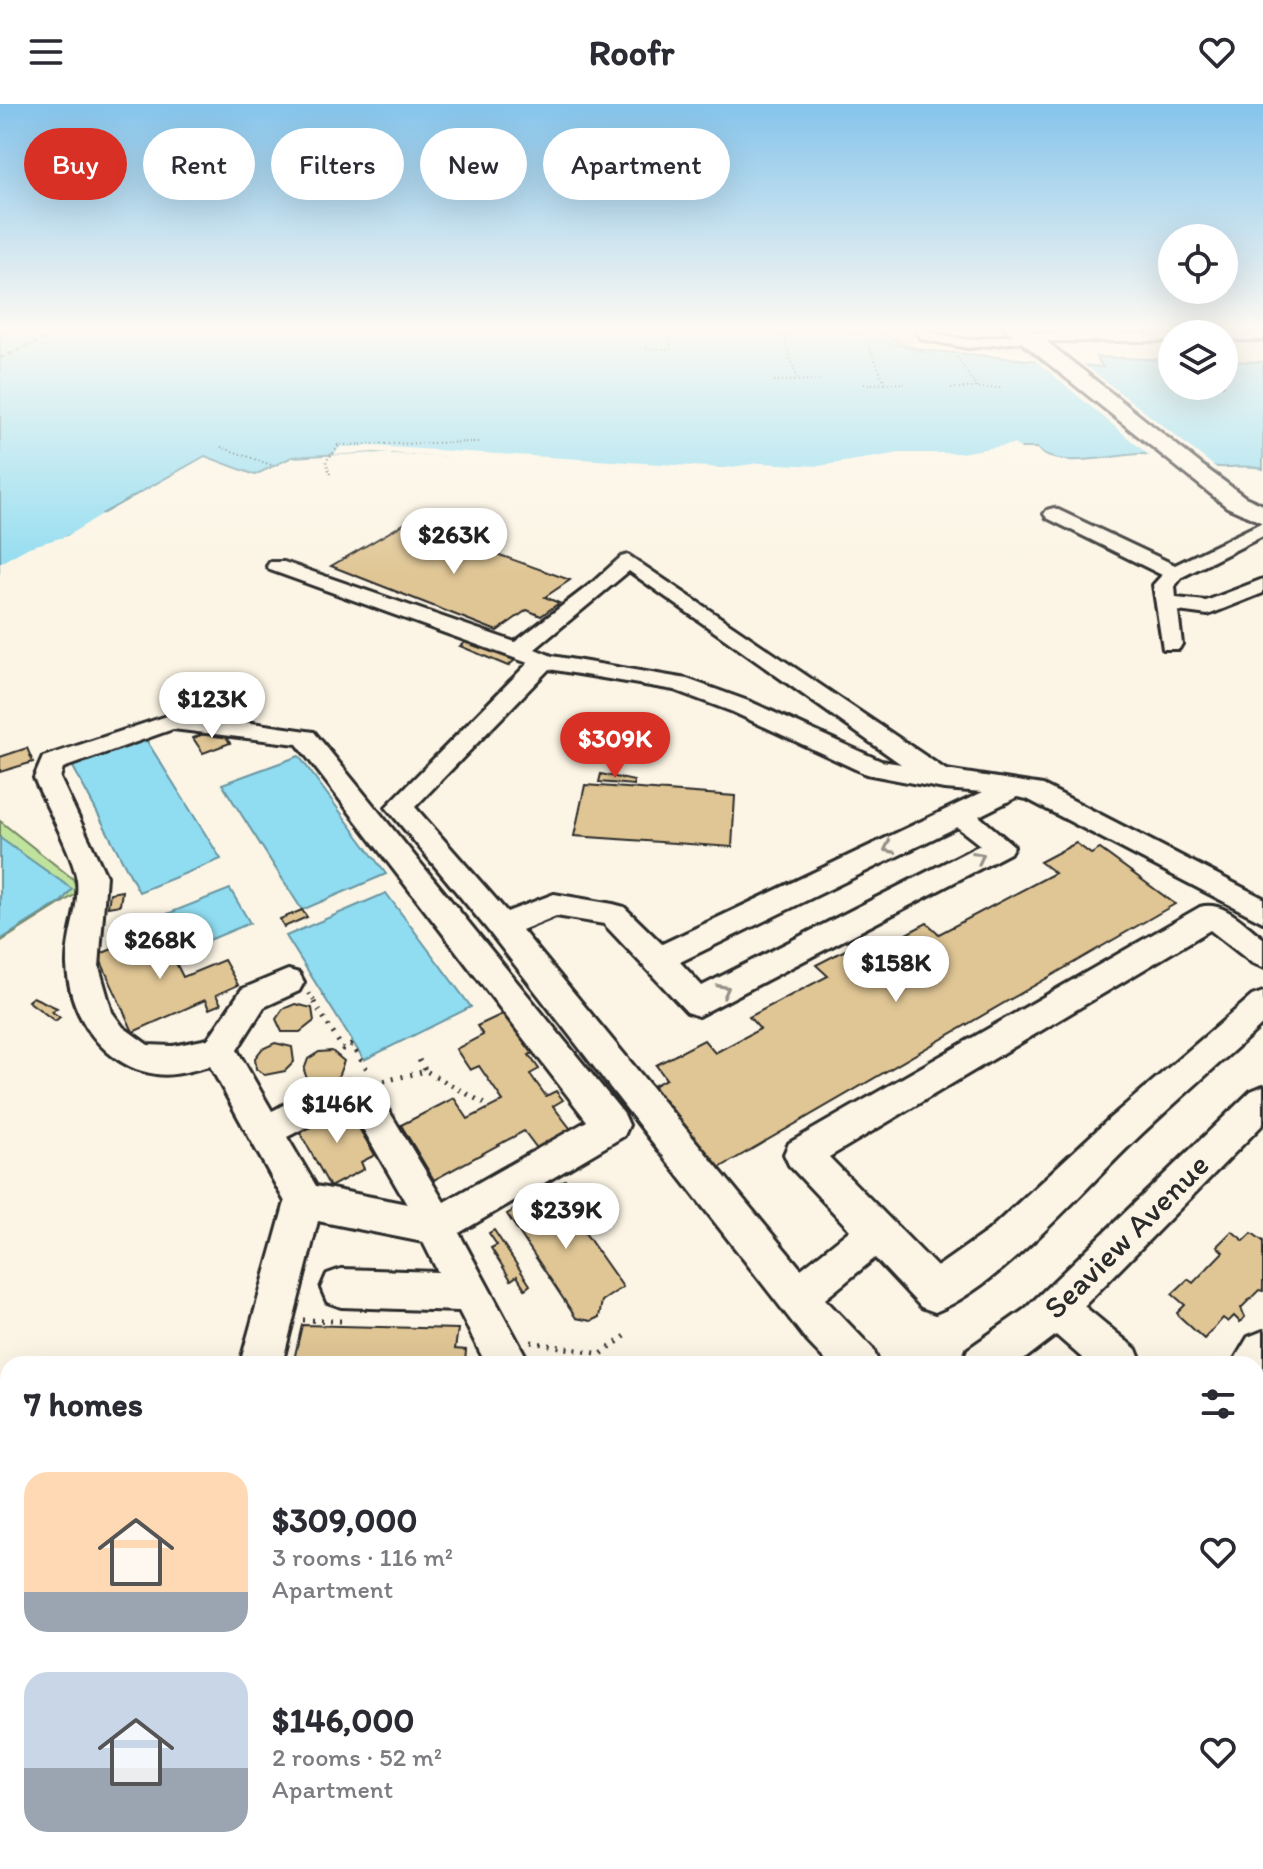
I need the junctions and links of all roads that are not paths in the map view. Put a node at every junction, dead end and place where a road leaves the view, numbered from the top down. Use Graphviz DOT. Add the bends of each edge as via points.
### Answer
graph roads {
  1 [pos="1119,410"];
  2 [pos="1227,493"];
  3 [pos="1263,503"];
  4 [pos="1054,514"];
  5 [pos="1263,515"];
  6 [pos="1121,520"];
  7 [pos="1263,528"];
  8 [pos="1091,532"];
  9 [pos="277,566"];
  10 [pos="1175,573"];
  11 [pos="1263,585"];
  12 [pos="1166,603"];
  13 [pos="1171,644"];
  14 [pos="531,656"];
  15 [pos="944,781"];
  16 [pos="1012,789"];
  17 [pos="959,814"];
  18 [pos="1263,911"];
  19 [pos="502,926"];
  20 [pos="1250,946"];
  21 [pos="659,959"];
  22 [pos="298,986"];
  23 [pos="1263,1005"];
  24 [pos="219,1050"];
  25 [pos="1263,1101"];
  26 [pos="265,1131"];
  27 [pos="304,1201"];
  28 [pos="435,1227"];
  29 [pos="876,1233"];
  30 [pos="470,1292"];
  31 [pos="798,1296"];
  32 [pos="345,1305"];
  33 [pos="1054,1307"];
  34 [pos="514,1352"];
  35 [pos="263,1356"];
  36 [pos="851,1356"];
  37 [pos="993,1356"];
  38 [pos="1112,1356"];
  1 -- 2 [label="main road"];
  2 -- 3 [label="main road"];
  2 -- 5 [label="main road"];
  4 -- 8 [label="street"];
  6 -- 8 [label="street"];
  7 -- 10 [label="street"];
  8 -- 10 [label="street"];
  9 -- 14 [label="street"];
  10 -- 12 [label="street" via="1164,585"];
  11 -- 12 [label="street" via="1208,608"];
  12 -- 13 [label="street"];
  14 -- 15 [label="street" via="679,684 875,768"];
  14 -- 15 [label="street" via="628,561"];
  14 -- 19 [label="street" via="400,807"];
  15 -- 16 [label="street"];
  16 -- 17 [label="street"];
  16 -- 18 [label="street" via="1034,791"];
  17 -- 21 [label="street, one-way"];
  21 -- 17 [label="street, one-way" via="698,1003 1000,846"];
  18 -- 20 [label="street"];
  19 -- 21 [label="street" via="554,905 613,915"];
  19 -- 31 [label="street"];
  20 -- 29 [label="street" via="1211,915 802,1154"];
  22 -- 24 [label="street" via="253,998"];
  23 -- 29 [label="street" via="1002,1244 935,1293"];
  24 -- 26 [label="street"];
  24 -- 28 [label="street" via="162,1061 144,1058 111,1038 98,1016 84,972 91,876 47,778 52,763 64,756 182,721 305,737 611,1125"];
  25 -- 33 [label="street, Seaview Avenue"];
  26 -- 27 [label="street"];
  26 -- 28 [label="street" via="336,1095 368,1089"];
  27 -- 28 [label="street"];
  27 -- 35 [label="street"];
  28 -- 30 [label="street"];
  29 -- 31 [label="street"];
  30 -- 32 [label="street"];
  30 -- 34 [label="street"];
  31 -- 36 [label="street"];
  33 -- 37 [label="street, Seaview Avenue"];
  33 -- 38 [label="street"];
}
